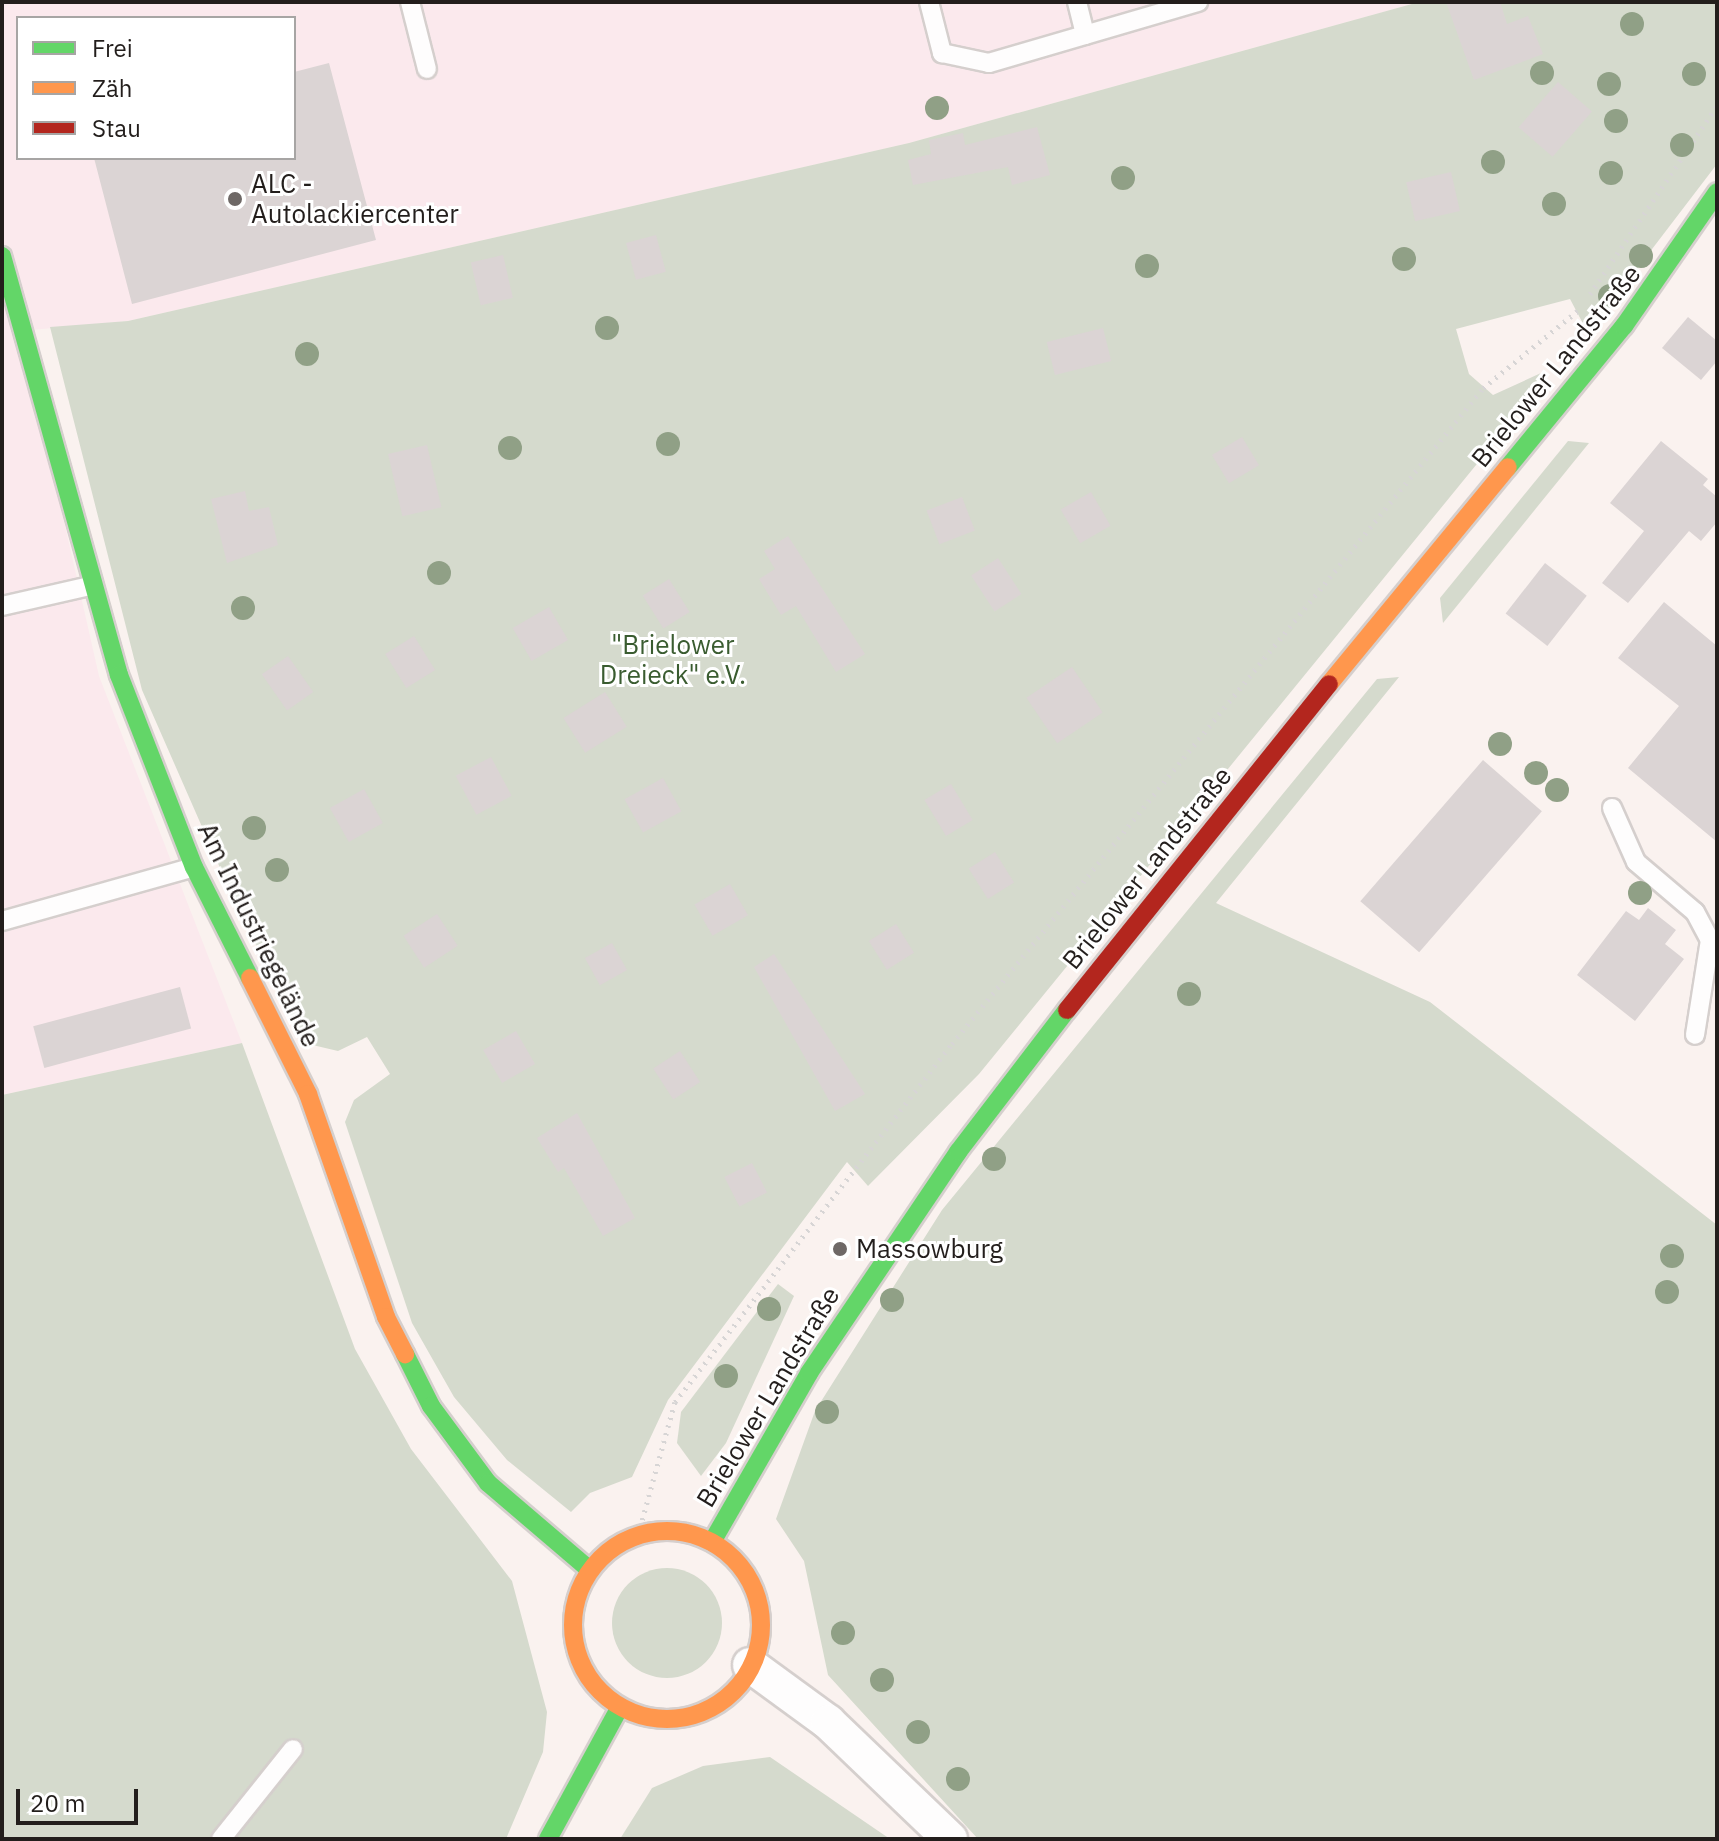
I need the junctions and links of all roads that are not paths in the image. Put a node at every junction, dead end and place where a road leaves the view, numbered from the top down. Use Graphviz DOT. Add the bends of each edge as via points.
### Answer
graph roads {
  1 [pos="410,2"];
  2 [pos="929,2"];
  3 [pos="1077,2"];
  4 [pos="1198,2"];
  5 [pos="1085,35"];
  6 [pos="427,69"];
  7 [pos="1717,192"];
  8 [pos="1717,222"];
  9 [pos="2,256"];
  10 [pos="1671,263"];
  11 [pos="90,586"];
  12 [pos="2,606"];
  13 [pos="1612,808"];
  14 [pos="194,867"];
  15 [pos="2,921"];
  16 [pos="1695,1035"];
  17 [pos="712,1542"];
  18 [pos="590,1570"];
  19 [pos="750,1665"];
  20 [pos="620,1707"];
  21 [pos="293,1749"];
  22 [pos="221,1839"];
  23 [pos="548,1839"];
  24 [pos="950,1839"];
  1 -- 6 [label="lane"];
  2 -- 5 [label="lane" via="942,53 989,63"];
  3 -- 5 [label="lane"];
  4 -- 5 [label="lane"];
  7 -- 10 [label="main road, Brielower Landstraße"];
  8 -- 10 [label="main road, Brielower Landstraße"];
  9 -- 11 [label="main road, Am Industriegelände"];
  10 -- 17 [label="main road, Brielower Landstraße" via="1144,909 958,1152 809,1373"];
  11 -- 12 [label="lane"];
  11 -- 14 [label="main road, Am Industriegelände"];
  13 -- 16 [label="lane" via="1636,862 1695,912 1710,940"];
  14 -- 15 [label="lane"];
  14 -- 18 [label="main road, Am Industriegelände" via="308,1094 386,1317 431,1406 488,1483"];
  17 -- 18 [label="main road, Brielower Landstraße" via="687,1532 638,1535 609,1550"];
  17 -- 19 [label="main road, Brielower Landstraße" via="742,1567 760,1608 761,1630"];
  18 -- 20 [label="main road, Brielower Landstraße" via="577,1596 575,1646 585,1672"];
  19 -- 20 [label="main road, Brielower Landstraße" via="740,1684 697,1714 672,1719"];
  19 -- 24 [label="street" via="828,1722"];
  20 -- 23 [label="main road"];
  21 -- 22 [label="lane"];
}
